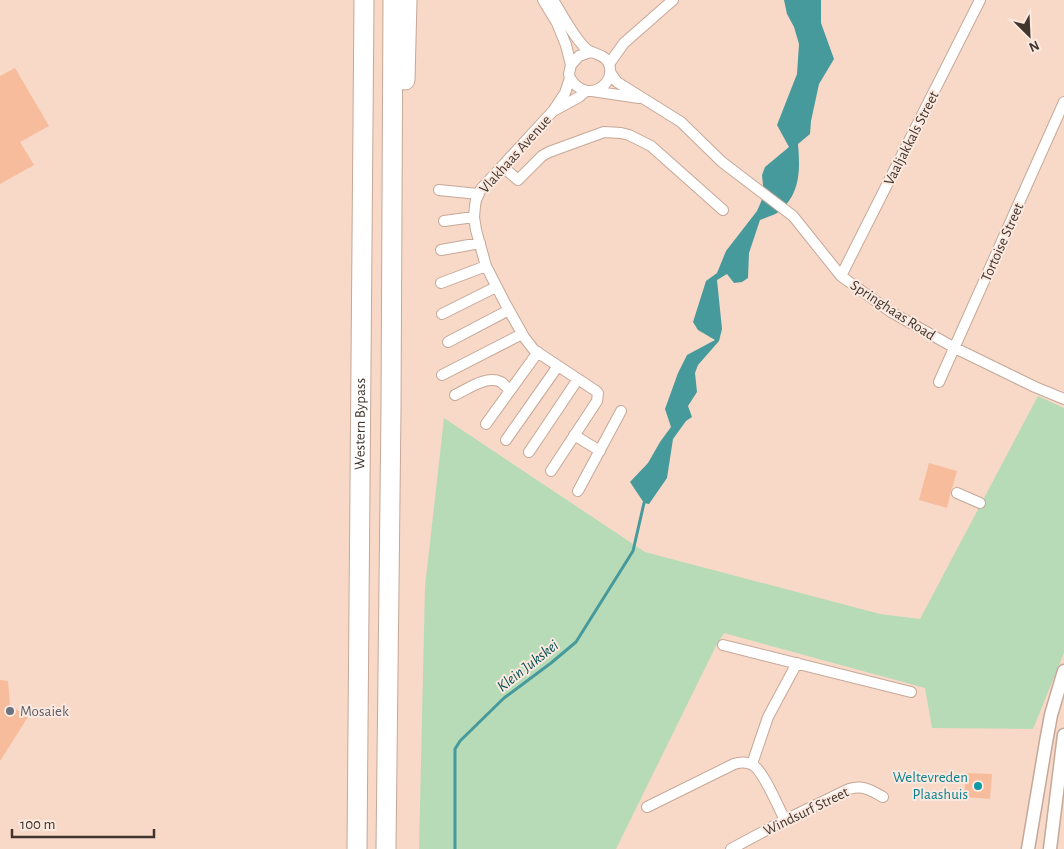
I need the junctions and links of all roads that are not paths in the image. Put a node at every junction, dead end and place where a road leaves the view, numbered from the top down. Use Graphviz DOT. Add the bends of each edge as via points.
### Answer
graph roads {
  1 [pos="352,0"];
  2 [pos="364,0"];
  3 [pos="393,0"];
  4 [pos="407,0"];
  5 [pos="543,0"];
  6 [pos="673,0"];
  7 [pos="980,0"];
  8 [pos="555,2"];
  9 [pos="624,42"];
  10 [pos="594,53"];
  11 [pos="571,65"];
  12 [pos="609,68"];
  13 [pos="570,78"];
  14 [pos="589,91"];
  15 [pos="645,99"];
  16 [pos="1064,102"];
  17 [pos="553,110"];
  18 [pos="392,141"];
  19 [pos="502,166"];
  20 [pos="362,170"];
  21 [pos="439,190"];
  22 [pos="478,194"];
  23 [pos="724,210"];
  24 [pos="474,217"];
  25 [pos="444,221"];
  26 [pos="480,244"];
  27 [pos="441,250"];
  28 [pos="486,266"];
  29 [pos="841,276"];
  30 [pos="440,283"];
  31 [pos="496,287"];
  32 [pos="509,310"];
  33 [pos="442,314"];
  34 [pos="522,334"];
  35 [pos="448,342"];
  36 [pos="955,348"];
  37 [pos="538,352"];
  38 [pos="558,366"];
  39 [pos="442,375"];
  40 [pos="578,379"];
  41 [pos="939,382"];
  42 [pos="510,390"];
  43 [pos="455,395"];
  44 [pos="1064,399"];
  45 [pos="621,411"];
  46 [pos="486,424"];
  47 [pos="574,435"];
  48 [pos="506,440"];
  49 [pos="600,451"];
  50 [pos="529,452"];
  51 [pos="551,471"];
  52 [pos="578,491"];
  53 [pos="957,493"];
  54 [pos="980,504"];
  55 [pos="724,645"];
  56 [pos="797,663"];
  57 [pos="1064,671"];
  58 [pos="911,692"];
  59 [pos="1064,735"];
  60 [pos="752,764"];
  61 [pos="883,797"];
  62 [pos="647,807"];
  63 [pos="785,820"];
  64 [pos="745,846"];
  65 [pos="357,849"];
  66 [pos="386,849"];
  67 [pos="731,849"];
  68 [pos="1028,849"];
  69 [pos="1050,849"];
  1 -- 20 [label="highway"];
  2 -- 20 [label="highway, Western Bypass"];
  3 -- 18 [label="highway, Western Bypass"];
  4 -- 18 [label="highway" via="404,107"];
  5 -- 11 [label="street, Vlakhaas Avenue" via="560,30"];
  6 -- 9 [label="street"];
  7 -- 29 [label="street, Vaaljakkals Street"];
  8 -- 10 [label="street" via="580,42"];
  9 -- 10 [label="street"];
  9 -- 12 [label="street"];
  10 -- 11 [label="street" via="579,56"];
  10 -- 12 [label="street" via="605,58"];
  11 -- 13 [label="street, Vlakhaas Avenue"];
  12 -- 14 [label="street" via="605,85"];
  12 -- 15 [label="street, Springhaas Road" via="617,82"];
  13 -- 14 [label="street" via="579,89"];
  13 -- 17 [label="street, Vlakhaas Avenue"];
  14 -- 15 [label="street"];
  14 -- 17 [label="street"];
  15 -- 29 [label="street, Springhaas Road" via="681,122 722,162 793,216"];
  16 -- 36 [label="street, Tortoise Street"];
  17 -- 19 [label="street, Vlakhaas Avenue"];
  18 -- 66 [label="highway, Western Bypass"];
  19 -- 22 [label="street, Vlakhaas Avenue"];
  19 -- 23 [label="street" via="518,180 549,152 604,132 621,133 651,146"];
  20 -- 65 [label="highway, Western Bypass"];
  21 -- 22 [label="street"];
  22 -- 24 [label="street, Vlakhaas Avenue"];
  24 -- 25 [label="street"];
  24 -- 26 [label="street, Vlakhaas Avenue"];
  26 -- 27 [label="street"];
  26 -- 28 [label="street, Vlakhaas Avenue"];
  28 -- 30 [label="street"];
  28 -- 31 [label="street, Vlakhaas Avenue"];
  29 -- 36 [label="street, Springhaas Road" via="891,312"];
  31 -- 32 [label="street, Vlakhaas Avenue"];
  31 -- 33 [label="street"];
  32 -- 34 [label="street, Vlakhaas Avenue"];
  32 -- 35 [label="street"];
  34 -- 37 [label="street, Vlakhaas Avenue"];
  34 -- 39 [label="street"];
  36 -- 41 [label="street, Tortoise Street"];
  36 -- 44 [label="street, Springhaas Road"];
  37 -- 38 [label="street, Vlakhaas Avenue"];
  37 -- 42 [label="street"];
  38 -- 40 [label="street, Vlakhaas Avenue"];
  38 -- 48 [label="street"];
  40 -- 47 [label="street, Vlakhaas Avenue" via="596,390 598,395"];
  40 -- 50 [label="street"];
  42 -- 43 [label="street" via="500,382 490,380"];
  42 -- 46 [label="street"];
  45 -- 49 [label="street"];
  47 -- 49 [label="street"];
  47 -- 51 [label="street"];
  49 -- 52 [label="street"];
  53 -- 54 [label="street"];
  55 -- 56 [label="street"];
  56 -- 58 [label="street"];
  56 -- 60 [label="street" via="768,717"];
  57 -- 68 [label="street" via="1046,742"];
  59 -- 69 [label="street"];
  60 -- 62 [label="street" via="734,764"];
  60 -- 63 [label="street" via="761,774"];
  61 -- 63 [label="street, Windsurf Street" via="866,788 856,787"];
  63 -- 64 [label="street, Windsurf Street"];
  64 -- 67 [label="street, Windsurf Street"];
}
